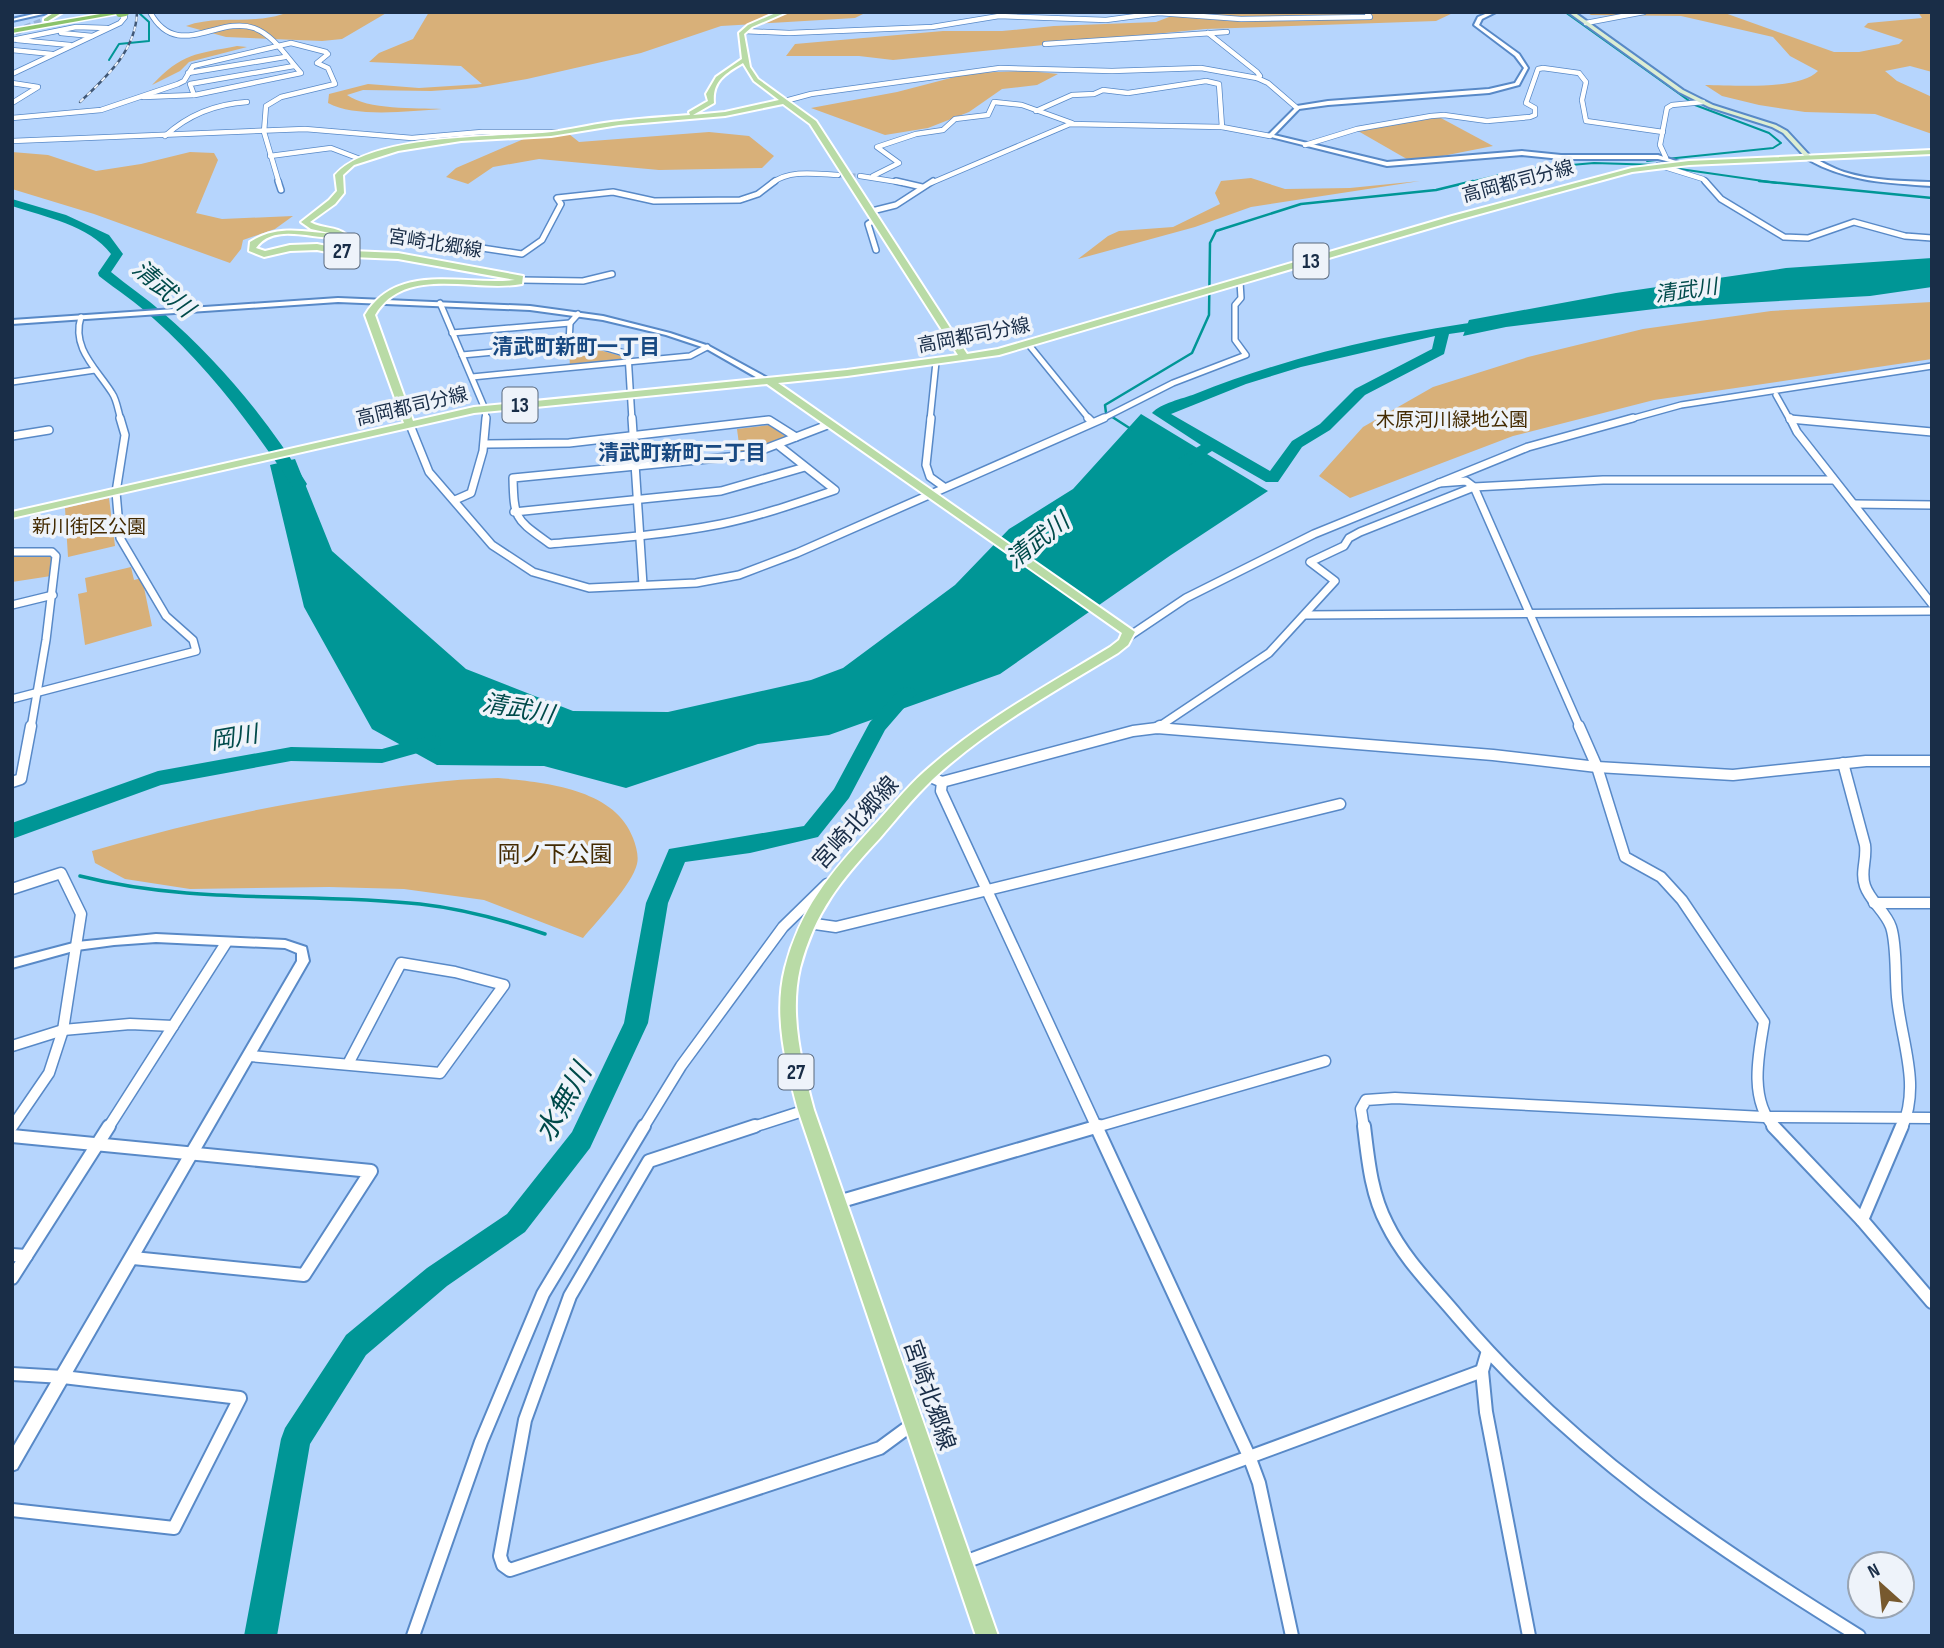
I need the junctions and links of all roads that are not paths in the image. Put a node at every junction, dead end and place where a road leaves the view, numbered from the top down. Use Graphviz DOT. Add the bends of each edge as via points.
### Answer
graph roads {
  1 [pos="50,12"];
  2 [pos="60,12"];
  3 [pos="111,12"];
  4 [pos="150,12"];
  5 [pos="784,12"];
  6 [pos="1366,12"];
  7 [pos="1493,12"];
  8 [pos="1570,12"];
  9 [pos="1644,12"];
  10 [pos="123,13"];
  11 [pos="12,20"];
  12 [pos="46,20"];
  13 [pos="1586,23"];
  14 [pos="108,28"];
  15 [pos="744,31"];
  16 [pos="48,32"];
  17 [pos="1227,32"];
  18 [pos="1208,33"];
  19 [pos="12,34"];
  20 [pos="92,36"];
  21 [pos="1045,44"];
  22 [pos="73,45"];
  23 [pos="274,46"];
  24 [pos="12,50"];
  25 [pos="29,52"];
  26 [pos="54,54"];
  27 [pos="285,57"];
  28 [pos="12,59"];
  29 [pos="745,60"];
  30 [pos="294,66"];
  31 [pos="12,74"];
  32 [pos="188,74"];
  33 [pos="1257,78"];
  34 [pos="12,83"];
  35 [pos="194,94"];
  36 [pos="141,97"];
  37 [pos="785,101"];
  38 [pos="1703,102"];
  39 [pos="12,103"];
  40 [pos="269,103"];
  41 [pos="1297,108"];
  42 [pos="1036,111"];
  43 [pos="691,117"];
  44 [pos="12,118"];
  45 [pos="1072,123"];
  46 [pos="1222,127"];
  47 [pos="264,132"];
  48 [pos="562,132"];
  49 [pos="1663,132"];
  50 [pos="165,136"];
  51 [pos="1270,136"];
  52 [pos="12,141"];
  53 [pos="1305,145"];
  54 [pos="1932,152"];
  55 [pos="270,156"];
  56 [pos="1666,158"];
  57 [pos="1809,158"];
  58 [pos="360,159"];
  59 [pos="1677,163"];
  60 [pos="1658,166"];
  61 [pos="838,175"];
  62 [pos="860,176"];
  63 [pos="873,176"];
  64 [pos="1932,184"];
  65 [pos="922,187"];
  66 [pos="281,190"];
  67 [pos="874,215"];
  68 [pos="1932,238"];
  69 [pos="449,243"];
  70 [pos="876,250"];
  71 [pos="612,274"];
  72 [pos="521,280"];
  73 [pos="1240,282"];
  74 [pos="378,301"];
  75 [pos="440,303"];
  76 [pos="578,314"];
  77 [pos="82,317"];
  78 [pos="12,322"];
  79 [pos="570,323"];
  80 [pos="452,333"];
  81 [pos="569,344"];
  82 [pos="1029,345"];
  83 [pos="707,347"];
  84 [pos="462,355"];
  85 [pos="965,358"];
  86 [pos="936,362"];
  87 [pos="630,363"];
  88 [pos="1932,366"];
  89 [pos="95,370"];
  90 [pos="472,377"];
  91 [pos="769,381"];
  92 [pos="12,382"];
  93 [pos="1798,386"];
  94 [pos="1744,394"];
  95 [pos="632,395"];
  96 [pos="1776,395"];
  97 [pos="485,409"];
  98 [pos="1790,419"];
  99 [pos="1092,422"];
  100 [pos="830,424"];
  101 [pos="410,425"];
  102 [pos="49,430"];
  103 [pos="1932,432"];
  104 [pos="635,434"];
  105 [pos="12,436"];
  106 [pos="796,437"];
  107 [pos="486,444"];
  108 [pos="778,445"];
  109 [pos="1479,466"];
  110 [pos="636,467"];
  111 [pos="805,467"];
  112 [pos="1834,480"];
  113 [pos="1466,481"];
  114 [pos="1439,482"];
  115 [pos="1474,486"];
  116 [pos="944,487"];
  117 [pos="122,491"];
  118 [pos="932,494"];
  119 [pos="455,500"];
  120 [pos="638,500"];
  121 [pos="1854,504"];
  122 [pos="1932,505"];
  123 [pos="514,512"];
  124 [pos="12,515"];
  125 [pos="640,536"];
  126 [pos="12,552"];
  127 [pos="643,585"];
  128 [pos="1919,586"];
  129 [pos="1932,586"];
  130 [pos="52,595"];
  131 [pos="1932,604"];
  132 [pos="12,605"];
  133 [pos="1932,611"];
  134 [pos="1528,613"];
  135 [pos="1305,615"];
  136 [pos="1127,633"];
  137 [pos="36,693"];
  138 [pos="12,699"];
  139 [pos="1157,728"];
  140 [pos="1932,761"];
  141 [pos="1843,763"];
  142 [pos="1597,767"];
  143 [pos="935,779"];
  144 [pos="12,782"];
  145 [pos="1340,804"];
  146 [pos="834,878"];
  147 [pos="12,889"];
  148 [pos="985,889"];
  149 [pos="1874,903"];
  150 [pos="1932,903"];
  151 [pos="808,923"];
  152 [pos="226,943"];
  153 [pos="77,946"];
  154 [pos="12,964"];
  155 [pos="173,1026"];
  156 [pos="63,1030"];
  157 [pos="12,1046"];
  158 [pos="250,1056"];
  159 [pos="1325,1061"];
  160 [pos="348,1065"];
  161 [pos="806,1110"];
  162 [pos="1764,1117"];
  163 [pos="1906,1118"];
  164 [pos="1932,1118"];
  165 [pos="12,1127"];
  166 [pos="1097,1128"];
  167 [pos="12,1136"];
  168 [pos="98,1143"];
  169 [pos="195,1152"];
  170 [pos="838,1202"];
  171 [pos="1862,1220"];
  172 [pos="12,1255"];
  173 [pos="26,1256"];
  174 [pos="133,1258"];
  175 [pos="12,1278"];
  176 [pos="1932,1302"];
  177 [pos="1487,1354"];
  178 [pos="1482,1371"];
  179 [pos="12,1374"];
  180 [pos="63,1377"];
  181 [pos="914,1422"];
  182 [pos="1249,1457"];
  183 [pos="12,1464"];
  184 [pos="12,1510"];
  185 [pos="962,1563"];
  186 [pos="413,1636"];
  187 [pos="987,1636"];
  188 [pos="1292,1636"];
  189 [pos="1529,1636"];
  190 [pos="1859,1636"];
  1 -- 11 [label="street"];
  2 -- 12 [label="highway"];
  3 -- 19 [label="highway"];
  4 -- 23 [label="street" via="171,33 189,36 252,27 270,37"];
  5 -- 15 [label="main road"];
  6 -- 15 [label="street" via="1370,17 1241,19 1160,13 1106,20 999,16 932,27"];
  7 -- 41 [label="street" via="1476,25 1522,60 1526,68 1517,84 1489,91"];
  8 -- 13 [label="main road"];
  9 -- 13 [label="street"];
  10 -- 14 [label="street" via="120,23"];
  10 -- 19 [label="highway"];
  13 -- 38 [label="main road"];
  14 -- 16 [label="street" via="81,26"];
  14 -- 20 [label="street"];
  15 -- 29 [label="main road"];
  16 -- 19 [label="street"];
  16 -- 20 [label="street"];
  17 -- 18 [label="street"];
  18 -- 21 [label="street"];
  18 -- 33 [label="street" via="1257,72"];
  19 -- 22 [label="street"];
  20 -- 22 [label="street"];
  22 -- 26 [label="street"];
  23 -- 27 [label="street"];
  23 -- 32 [label="street" via="193,66"];
  23 -- 40 [label="street" via="294,43 327,52 317,63 328,68 337,82"];
  24 -- 25 [label="street"];
  25 -- 26 [label="street"];
  25 -- 28 [label="street"];
  26 -- 31 [label="street"];
  27 -- 30 [label="street"];
  27 -- 32 [label="street"];
  29 -- 37 [label="main road" via="756,80"];
  29 -- 43 [label="main road" via="713,84 712,102"];
  30 -- 35 [label="street" via="190,85"];
  30 -- 35 [label="street" via="301,73"];
  32 -- 36 [label="street" via="178,84"];
  33 -- 37 [label="street" via="1201,68 1009,68 971,70"];
  33 -- 41 [label="street"];
  34 -- 39 [label="street" via="38,87"];
  35 -- 36 [label="street" via="153,100"];
  36 -- 44 [label="street" via="101,110"];
  37 -- 43 [label="main road"];
  37 -- 67 [label="main road" via="813,122"];
  38 -- 49 [label="street" via="1667,108"];
  38 -- 57 [label="main road" via="1774,126"];
  40 -- 47 [label="street"];
  40 -- 50 [label="street" via="201,110 179,121"];
  41 -- 51 [label="street"];
  42 -- 45 [label="street"];
  42 -- 46 [label="street" via="1072,95 1206,81 1219,84"];
  42 -- 63 [label="street" via="1000,101 992,104 988,115 955,119 943,130 889,142 877,148 899,163"];
  43 -- 48 [label="main road"];
  45 -- 46 [label="street"];
  45 -- 65 [label="street"];
  46 -- 51 [label="street"];
  47 -- 48 [label="street" via="332,129 412,138"];
  47 -- 50 [label="street"];
  47 -- 55 [label="street"];
  48 -- 58 [label="main road" via="461,139"];
  49 -- 53 [label="street" via="1586,121 1582,100 1586,82 1579,72 1543,68 1538,69 1526,103 1535,108 1530,117 1487,121 1431,116 1357,129"];
  49 -- 56 [label="street" via="1660,145"];
  50 -- 52 [label="street"];
  51 -- 53 [label="street"];
  53 -- 56 [label="street" via="1395,165 1522,153"];
  54 -- 57 [label="main road, 高岡都司分線 / 13"];
  55 -- 58 [label="street" via="331,148"];
  55 -- 66 [label="street"];
  56 -- 59 [label="street"];
  57 -- 59 [label="main road, 高岡都司分線 / 13"];
  57 -- 64 [label="street" via="1850,177"];
  58 -- 72 [label="main road, 宮崎北郷線 / 27" via="339,175 341,191 332,202 305,222 343,235 288,232 259,239 252,249 264,254 317,247 398,256"];
  59 -- 60 [label="main road, 高岡都司分線 / 13"];
  60 -- 68 [label="street" via="1703,179 1721,199 1784,237 1808,237 1854,222"];
  60 -- 73 [label="main road, 高岡都司分線 / 13" via="1521,200"];
  61 -- 69 [label="street" via="788,176 740,200 654,201 613,192 557,198 561,204 542,240 522,254"];
  62 -- 63 [label="street"];
  63 -- 65 [label="street"];
  65 -- 67 [label="street"];
  67 -- 70 [label="street" via="868,224"];
  67 -- 85 [label="main road"];
  71 -- 72 [label="street" via="583,281"];
  72 -- 74 [label="main road, 宮崎北郷線" via="444,281 388,293"];
  73 -- 82 [label="main road, 高岡都司分線 / 13"];
  73 -- 99 [label="street" via="1235,340 1246,355"];
  74 -- 75 [label="street"];
  74 -- 77 [label="street"];
  74 -- 101 [label="main road" via="370,315"];
  75 -- 76 [label="street"];
  75 -- 80 [label="street"];
  76 -- 79 [label="street"];
  76 -- 83 [label="street" via="647,328"];
  77 -- 78 [label="street"];
  77 -- 89 [label="street" via="79,343"];
  79 -- 80 [label="street"];
  79 -- 81 [label="street"];
  80 -- 84 [label="street"];
  81 -- 84 [label="street"];
  81 -- 87 [label="street" via="590,343 628,354"];
  82 -- 85 [label="main road, 高岡都司分線 / 13"];
  82 -- 99 [label="street"];
  83 -- 87 [label="street" via="690,356"];
  83 -- 91 [label="street"];
  84 -- 90 [label="street"];
  85 -- 86 [label="main road, 高岡都司分線 / 13"];
  86 -- 91 [label="main road, 高岡都司分線 / 13"];
  86 -- 116 [label="street" via="926,465 930,477"];
  87 -- 90 [label="street"];
  87 -- 95 [label="street"];
  88 -- 93 [label="street"];
  89 -- 92 [label="street"];
  89 -- 117 [label="street" via="113,394 125,435"];
  90 -- 97 [label="street"];
  91 -- 95 [label="main road, 高岡都司分線 / 13"];
  91 -- 100 [label="main road"];
  93 -- 94 [label="street"];
  93 -- 96 [label="street"];
  94 -- 96 [label="street"];
  94 -- 109 [label="street" via="1581,431"];
  95 -- 97 [label="main road, 高岡都司分線 / 13"];
  95 -- 104 [label="street"];
  96 -- 98 [label="street"];
  97 -- 101 [label="main road, 高岡都司分線 / 13"];
  97 -- 107 [label="street"];
  98 -- 103 [label="street"];
  98 -- 112 [label="street"];
  99 -- 116 [label="street"];
  100 -- 106 [label="street"];
  100 -- 118 [label="main road"];
  101 -- 117 [label="main road, 高岡都司分線 / 13"];
  101 -- 119 [label="street" via="429,471"];
  102 -- 105 [label="street"];
  104 -- 106 [label="street" via="769,420"];
  104 -- 107 [label="street" via="569,443"];
  104 -- 110 [label="street"];
  106 -- 108 [label="street"];
  107 -- 119 [label="street" via="471,493"];
  108 -- 110 [label="street" via="749,455"];
  108 -- 111 [label="street"];
  109 -- 113 [label="street"];
  109 -- 114 [label="street"];
  110 -- 120 [label="street"];
  110 -- 123 [label="street" via="513,478"];
  111 -- 120 [label="street" via="721,491"];
  111 -- 125 [label="street" via="835,490 768,513"];
  112 -- 115 [label="street" via="1603,480"];
  112 -- 121 [label="street"];
  113 -- 114 [label="street"];
  113 -- 115 [label="street"];
  114 -- 136 [label="street" via="1290,545"];
  115 -- 134 [label="street"];
  115 -- 135 [label="street" via="1360,532 1344,546 1310,562 1335,581"];
  116 -- 118 [label="street"];
  117 -- 124 [label="main road, 高岡都司分線 / 13"];
  117 -- 137 [label="street" via="120,538 166,616 193,640 196,651"];
  118 -- 127 [label="street" via="739,575 696,583"];
  118 -- 136 [label="main road"];
  119 -- 127 [label="street" via="492,545 533,572 589,588"];
  120 -- 123 [label="street"];
  120 -- 125 [label="street"];
  121 -- 122 [label="street"];
  121 -- 128 [label="street"];
  123 -- 125 [label="street" via="550,544"];
  125 -- 127 [label="street"];
  126 -- 130 [label="street" via="52,552 56,556"];
  128 -- 129 [label="street"];
  128 -- 131 [label="street"];
  130 -- 132 [label="street"];
  130 -- 137 [label="street"];
  133 -- 134 [label="street"];
  134 -- 135 [label="street"];
  134 -- 142 [label="street"];
  135 -- 139 [label="street" via="1254,664"];
  136 -- 143 [label="main road, 宮崎北郷線 / 27" via="1114,650 972,740"];
  137 -- 138 [label="street"];
  137 -- 144 [label="street" via="21,779"];
  139 -- 142 [label="street"];
  139 -- 143 [label="street"];
  140 -- 141 [label="street"];
  141 -- 142 [label="street" via="1733,775"];
  141 -- 149 [label="street" via="1865,845 1865,887"];
  142 -- 162 [label="street" via="1625,857 1661,877 1682,900 1764,1022 1756,1067"];
  143 -- 146 [label="main road, 宮崎北郷線 / 27"];
  143 -- 148 [label="street"];
  145 -- 148 [label="street"];
  146 -- 151 [label="main road, 宮崎北郷線 / 27"];
  146 -- 186 [label="street" via="783,927 722,1007 681,1066 543,1294 481,1442"];
  147 -- 153 [label="street" via="61,873 81,914"];
  148 -- 151 [label="street" via="836,927"];
  148 -- 166 [label="street"];
  149 -- 150 [label="street"];
  149 -- 163 [label="street" via="1891,926 1897,1000 1911,1069"];
  151 -- 161 [label="main road, 宮崎北郷線 / 27" via="792,970 788,1016"];
  152 -- 153 [label="street" via="156,938"];
  152 -- 155 [label="street"];
  152 -- 158 [label="street" via="285,944 302,950 298,972"];
  153 -- 154 [label="street"];
  153 -- 156 [label="street"];
  155 -- 156 [label="street" via="130,1024"];
  155 -- 168 [label="street"];
  156 -- 157 [label="street"];
  156 -- 165 [label="street" via="49,1073"];
  158 -- 160 [label="street"];
  158 -- 169 [label="street"];
  159 -- 166 [label="street"];
  160 -- 160 [label="street" via="440,1073 505,985 401,963"];
  161 -- 170 [label="main road, 宮崎北郷線 / 27"];
  161 -- 181 [label="street" via="649,1161 570,1296 525,1420 500,1556 503,1566 510,1570 880,1448"];
  162 -- 163 [label="street"];
  162 -- 171 [label="street"];
  162 -- 177 [label="street" via="1366,1100 1361,1110 1371,1177 1386,1223"];
  163 -- 164 [label="street"];
  163 -- 171 [label="street"];
  166 -- 170 [label="street"];
  166 -- 182 [label="street"];
  167 -- 168 [label="street"];
  168 -- 169 [label="street"];
  168 -- 173 [label="street"];
  169 -- 174 [label="street"];
  169 -- 174 [label="street" via="371,1171 304,1275"];
  170 -- 181 [label="main road, 宮崎北郷線 / 27"];
  171 -- 176 [label="street"];
  172 -- 173 [label="street"];
  173 -- 175 [label="street"];
  174 -- 180 [label="street"];
  177 -- 178 [label="street"];
  177 -- 190 [label="street" via="1625,1477 1737,1560"];
  178 -- 182 [label="street"];
  178 -- 189 [label="street"];
  179 -- 180 [label="street"];
  180 -- 183 [label="street"];
  180 -- 184 [label="street" via="240,1398 174,1528"];
  181 -- 185 [label="main road, 宮崎北郷線 / 27"];
  182 -- 185 [label="street"];
  182 -- 188 [label="street" via="1259,1483"];
  185 -- 187 [label="main road, 宮崎北郷線 / 27"];
}
